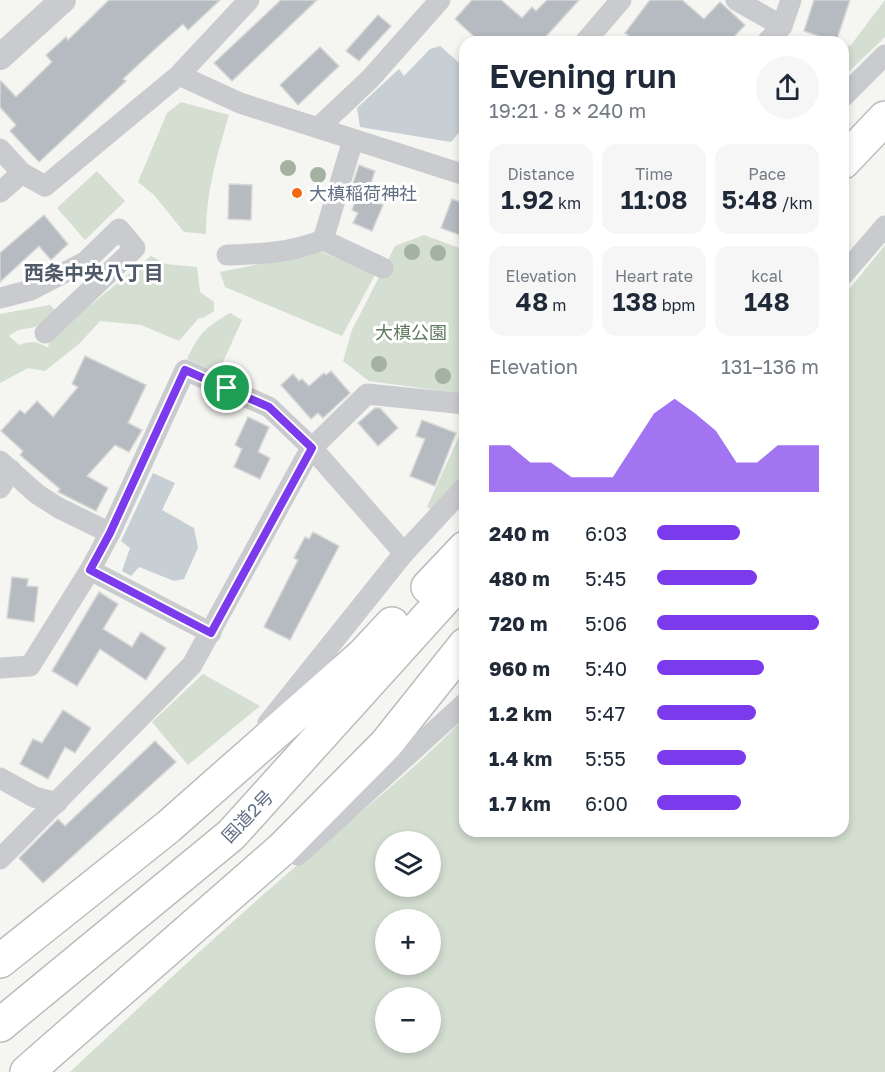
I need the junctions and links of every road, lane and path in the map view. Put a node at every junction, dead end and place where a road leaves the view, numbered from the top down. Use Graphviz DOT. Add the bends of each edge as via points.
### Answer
graph roads {
  1 [pos="63,0"];
  2 [pos="249,0"];
  3 [pos="440,0"];
  4 [pos="621,0"];
  5 [pos="736,0"];
  6 [pos="791,0"];
  7 [pos="782,26"];
  8 [pos="590,36"];
  9 [pos="773,36"];
  10 [pos="885,55"];
  11 [pos="0,57"];
  12 [pos="179,75"];
  13 [pos="849,91"];
  14 [pos="885,118"];
  15 [pos="319,127"];
  16 [pos="353,140"];
  17 [pos="0,149"];
  18 [pos="849,156"];
  19 [pos="22,173"];
  20 [pos="459,173"];
  21 [pos="0,192"];
  22 [pos="885,226"];
  23 [pos="323,240"];
  24 [pos="227,255"];
  25 [pos="849,267"];
  26 [pos="383,268"];
  27 [pos="0,298"];
  28 [pos="45,333"];
  29 [pos="459,403"];
  30 [pos="312,448"];
  31 [pos="4,473"];
  32 [pos="459,493"];
  33 [pos="110,533"];
  34 [pos="404,553"];
  35 [pos="459,554"];
  36 [pos="90,570"];
  37 [pos="459,583"];
  38 [pos="211,633"];
  39 [pos="459,653"];
  40 [pos="0,668"];
  41 [pos="459,708"];
  42 [pos="0,778"];
  43 [pos="57,803"];
  44 [pos="168,827"];
  45 [pos="282,849"];
  46 [pos="0,859"];
  47 [pos="0,961"];
  48 [pos="0,1025"];
  49 [pos="27,1072"];
  1 -- 11 [label="street"];
  2 -- 12 [label="street"];
  3 -- 15 [label="street" via="370,79"];
  4 -- 8 [label="street"];
  5 -- 7 [label="street"];
  6 -- 7 [label="street"];
  7 -- 9 [label="street"];
  10 -- 13 [label="street"];
  12 -- 15 [label="street" via="240,103"];
  12 -- 19 [label="street" via="45,186"];
  14 -- 18 [label="highway"];
  15 -- 16 [label="street"];
  16 -- 20 [label="street"];
  16 -- 23 [label="street"];
  17 -- 19 [label="street"];
  19 -- 21 [label="street"];
  22 -- 25 [label="street"];
  23 -- 24 [label="street" via="275,254"];
  23 -- 26 [label="street"];
  27 -- 28 [label="street" via="31,290 85,262 119,229 135,248"];
  29 -- 30 [label="street" via="367,394"];
  30 -- 33 [label="street" via="269,407 185,370"];
  30 -- 34 [label="street"];
  30 -- 38 [label="street"];
  31 -- 33 [label="street" via="59,508"];
  32 -- 34 [label="street"];
  33 -- 36 [label="street"];
  34 -- 44 [label="street" via="250,745"];
  35 -- 44 [label="highway" via="363,655"];
  36 -- 38 [label="street"];
  36 -- 40 [label="street" via="30,666"];
  37 -- 48 [label="highway, 国道2号" via="231,835"];
  38 -- 43 [label="street" via="192,665"];
  39 -- 45 [label="highway" via="386,744"];
  41 -- 45 [label="street" via="298,855"];
  42 -- 43 [label="street" via="34,797"];
  43 -- 46 [label="street"];
  44 -- 47 [label="highway"];
  45 -- 49 [label="highway"];
}
